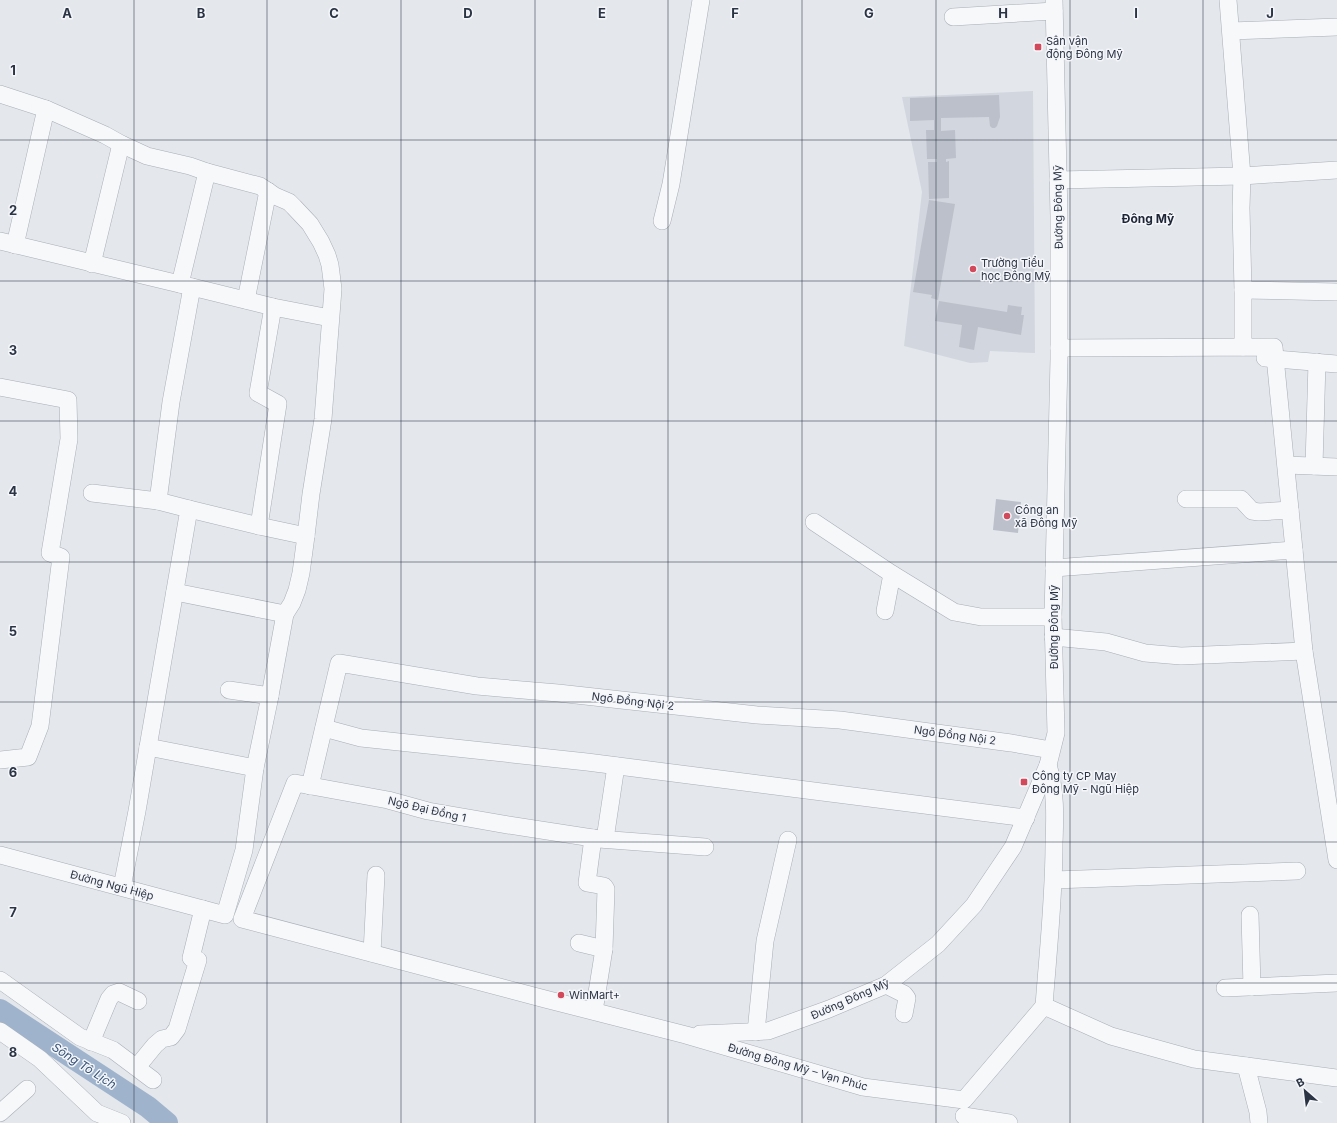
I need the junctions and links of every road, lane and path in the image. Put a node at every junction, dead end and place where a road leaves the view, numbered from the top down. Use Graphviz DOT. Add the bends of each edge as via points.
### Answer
graph roads {
  1 [pos="701,0"];
  2 [pos="1228,0"];
  3 [pos="1054,5"];
  4 [pos="953,17"];
  5 [pos="1337,28"];
  6 [pos="1232,31"];
  7 [pos="0,94"];
  8 [pos="46,109"];
  9 [pos="121,144"];
  10 [pos="1337,170"];
  11 [pos="207,172"];
  12 [pos="1242,176"];
  13 [pos="1058,180"];
  14 [pos="268,191"];
  15 [pos="662,221"];
  16 [pos="8,243"];
  17 [pos="92,264"];
  18 [pos="186,286"];
  19 [pos="1243,290"];
  20 [pos="1337,292"];
  21 [pos="246,300"];
  22 [pos="273,307"];
  23 [pos="330,318"];
  24 [pos="1243,347"];
  25 [pos="1059,354"];
  26 [pos="1275,358"];
  27 [pos="1317,362"];
  28 [pos="1337,364"];
  29 [pos="0,387"];
  30 [pos="1286,464"];
  31 [pos="1314,466"];
  32 [pos="1337,466"];
  33 [pos="92,493"];
  34 [pos="1186,499"];
  35 [pos="158,501"];
  36 [pos="189,509"];
  37 [pos="1290,510"];
  38 [pos="814,522"];
  39 [pos="259,526"];
  40 [pos="306,536"];
  41 [pos="1294,550"];
  42 [pos="1054,568"];
  43 [pos="892,574"];
  44 [pos="175,592"];
  45 [pos="885,611"];
  46 [pos="285,614"];
  47 [pos="1053,617"];
  48 [pos="1053,637"];
  49 [pos="1304,651"];
  50 [pos="229,690"];
  51 [pos="270,696"];
  52 [pos="324,728"];
  53 [pos="148,747"];
  54 [pos="1050,758"];
  55 [pos="0,760"];
  56 [pos="616,766"];
  57 [pos="255,768"];
  58 [pos="310,786"];
  59 [pos="1026,818"];
  60 [pos="1334,820"];
  61 [pos="599,838"];
  62 [pos="788,840"];
  63 [pos="705,847"];
  64 [pos="0,855"];
  65 [pos="1337,860"];
  66 [pos="1297,871"];
  67 [pos="376,876"];
  68 [pos="1054,880"];
  69 [pos="122,887"];
  70 [pos="203,909"];
  71 [pos="1250,915"];
  72 [pos="242,919"];
  73 [pos="579,943"];
  74 [pos="604,950"];
  75 [pos="372,953"];
  76 [pos="0,980"];
  77 [pos="1337,983"];
  78 [pos="886,985"];
  79 [pos="1252,987"];
  80 [pos="1225,988"];
  81 [pos="138,1001"];
  82 [pos="1044,1006"];
  83 [pos="594,1011"];
  84 [pos="904,1014"];
  85 [pos="0,1031"];
  86 [pos="756,1032"];
  87 [pos="686,1035"];
  88 [pos="92,1042"];
  89 [pos="1246,1066"];
  90 [pos="137,1067"];
  91 [pos="1337,1078"];
  92 [pos="153,1080"];
  93 [pos="27,1089"];
  94 [pos="964,1113"];
  95 [pos="0,1114"];
  96 [pos="122,1123"];
  97 [pos="1009,1123"];
  98 [pos="1259,1123"];
  1 -- 15 [label="street" via="672,177"];
  2 -- 6 [label="street"];
  3 -- 4 [label="street"];
  3 -- 13 [label="street, Đường Đông Mỹ"];
  5 -- 6 [label="street"];
  6 -- 12 [label="street"];
  7 -- 8 [label="street"];
  8 -- 9 [label="street"];
  8 -- 16 [label="street"];
  9 -- 11 [label="street" via="154,158"];
  9 -- 17 [label="street"];
  10 -- 12 [label="street"];
  11 -- 14 [label="street" via="260,186"];
  11 -- 18 [label="street"];
  12 -- 13 [label="street"];
  12 -- 19 [label="street"];
  13 -- 25 [label="street, Đường Đông Mỹ"];
  14 -- 21 [label="street"];
  14 -- 23 [label="street" via="289,202 310,224 321,242 328,260 333,289"];
  16 -- 17 [label="street"];
  17 -- 18 [label="street"];
  18 -- 21 [label="street"];
  18 -- 35 [label="street"];
  19 -- 20 [label="street"];
  19 -- 24 [label="street"];
  21 -- 22 [label="street"];
  22 -- 23 [label="street"];
  22 -- 39 [label="street" via="258,392 278,404"];
  23 -- 40 [label="street" via="323,419 310,494"];
  24 -- 25 [label="street"];
  24 -- 26 [label="street" via="1274,347"];
  25 -- 26 [label="street"];
  25 -- 42 [label="street, Đường Đông Mỹ"];
  26 -- 27 [label="street"];
  26 -- 30 [label="street"];
  27 -- 28 [label="street"];
  27 -- 31 [label="street"];
  29 -- 55 [label="street" via="68,400 69,439 50,553 61,557 40,726 28,757"];
  30 -- 31 [label="street"];
  30 -- 37 [label="street"];
  31 -- 32 [label="street"];
  33 -- 35 [label="street"];
  34 -- 37 [label="street" via="1241,499 1252,511"];
  35 -- 36 [label="street"];
  36 -- 39 [label="street"];
  36 -- 44 [label="street"];
  37 -- 41 [label="street"];
  38 -- 43 [label="street"];
  39 -- 40 [label="street"];
  40 -- 46 [label="street" via="297,590"];
  41 -- 42 [label="street"];
  41 -- 49 [label="street"];
  42 -- 47 [label="street, Đường Đông Mỹ"];
  43 -- 45 [label="street"];
  43 -- 47 [label="street" via="954,612 982,617"];
  44 -- 46 [label="street"];
  44 -- 53 [label="street"];
  46 -- 51 [label="street"];
  47 -- 48 [label="street, Đường Đông Mỹ"];
  48 -- 49 [label="street" via="1106,642 1145,653 1181,656"];
  48 -- 54 [label="street, Đường Đông Mỹ" via="1056,733"];
  49 -- 60 [label="street"];
  50 -- 51 [label="street"];
  51 -- 57 [label="street"];
  52 -- 54 [label="street, Ngõ Đồng Nội 2" via="339,663 477,686 757,715 840,720 1011,743"];
  52 -- 56 [label="street" via="361,738"];
  52 -- 58 [label="street, Ngõ Đồng Nội 2"];
  53 -- 57 [label="street"];
  53 -- 69 [label="street"];
  54 -- 59 [label="street, Đường Đông Mỹ"];
  54 -- 68 [label="street" via="1055,799"];
  56 -- 59 [label="street"];
  56 -- 61 [label="street"];
  57 -- 70 [label="street, Đường Ngũ Hiệp" via="244,850 225,915"];
  58 -- 61 [label="street, Ngõ Đại Đồng 1" via="388,800 428,811"];
  58 -- 72 [label="street, Ngõ Đại Đồng 1" via="295,783"];
  59 -- 78 [label="street, Đường Đông Mỹ" via="1013,847 974,905 938,944"];
  60 -- 65 [label="street"];
  61 -- 63 [label="street, Ngõ Đại Đồng 1"];
  61 -- 74 [label="street" via="587,883 602,884 606,889"];
  62 -- 86 [label="street" via="764,941"];
  64 -- 69 [label="street, Đường Ngũ Hiệp"];
  66 -- 68 [label="street"];
  67 -- 75 [label="street"];
  68 -- 82 [label="street"];
  69 -- 70 [label="street, Đường Ngũ Hiệp"];
  70 -- 90 [label="street" via="191,958 198,960 177,1029 171,1037 162,1039 155,1045"];
  71 -- 79 [label="street"];
  72 -- 75 [label="street, Đường Đông Mỹ – Vạn Phúc"];
  73 -- 74 [label="street"];
  74 -- 83 [label="street"];
  75 -- 83 [label="street, Đường Đông Mỹ – Vạn Phúc"];
  76 -- 88 [label="street" via="80,1037"];
  77 -- 79 [label="street"];
  78 -- 84 [label="street" via="907,998"];
  78 -- 86 [label="street, Đường Đông Mỹ" via="768,1032"];
  79 -- 80 [label="street"];
  81 -- 88 [label="street" via="119,992 113,994"];
  82 -- 89 [label="street" via="1111,1036 1194,1059"];
  82 -- 94 [label="street"];
  83 -- 87 [label="street, Đường Đông Mỹ – Vạn Phúc"];
  85 -- 96 [label="street" via="40,1059 97,1114"];
  86 -- 87 [label="street, Đường Đông Mỹ"];
  87 -- 94 [label="street, Đường Đông Mỹ – Vạn Phúc" via="863,1087"];
  88 -- 90 [label="street" via="113,1050"];
  89 -- 91 [label="street"];
  89 -- 98 [label="street"];
  90 -- 92 [label="street"];
  93 -- 95 [label="street"];
  94 -- 97 [label="street, Đường Đông Mỹ – Vạn Phúc"];
}
